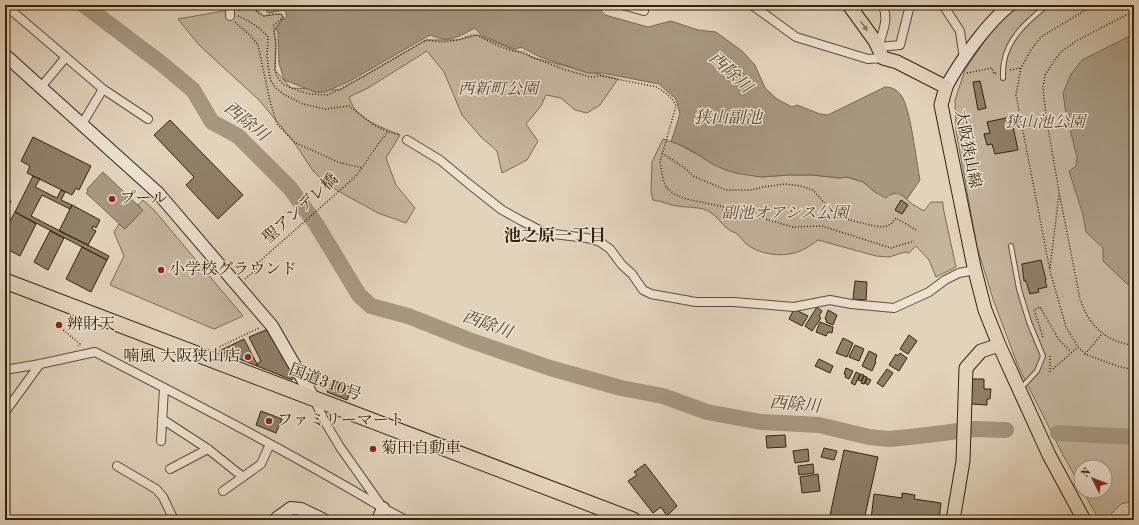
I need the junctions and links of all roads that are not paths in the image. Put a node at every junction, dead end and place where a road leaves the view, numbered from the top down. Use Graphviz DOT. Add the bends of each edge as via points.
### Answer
graph roads {
  1 [pos="622,5"];
  2 [pos="752,5"];
  3 [pos="849,5"];
  4 [pos="882,5"];
  5 [pos="910,5"];
  6 [pos="943,5"];
  7 [pos="1010,5"];
  8 [pos="1047,5"];
  9 [pos="5,6"];
  10 [pos="644,11"];
  11 [pos="880,52"];
  12 [pos="5,55"];
  13 [pos="66,58"];
  14 [pos="964,59"];
  15 [pos="1003,78"];
  16 [pos="41,87"];
  17 [pos="946,87"];
  18 [pos="103,89"];
  19 [pos="148,119"];
  20 [pos="82,124"];
  21 [pos="407,140"];
  22 [pos="1011,246"];
  23 [pos="975,270"];
  24 [pos="5,281"];
  25 [pos="999,345"];
  26 [pos="40,364"];
  27 [pos="5,370"];
  28 [pos="164,388"];
  29 [pos="1019,390"];
  30 [pos="314,399"];
  31 [pos="5,412"];
  32 [pos="162,419"];
  33 [pos="161,440"];
  34 [pos="270,444"];
  35 [pos="208,449"];
  36 [pos="117,466"];
  37 [pos="170,469"];
  38 [pos="243,476"];
  39 [pos="223,491"];
  40 [pos="383,508"];
  41 [pos="174,520"];
  42 [pos="277,520"];
  43 [pos="324,520"];
  44 [pos="378,520"];
  45 [pos="406,520"];
  46 [pos="632,520"];
  47 [pos="953,520"];
  48 [pos="1084,520"];
  1 -- 10 [label="street"];
  2 -- 11 [label="street" via="796,37 868,59"];
  3 -- 11 [label="main road, one-way"];
  4 -- 11 [label="street" via="885,19"];
  5 -- 11 [label="street" via="900,45"];
  6 -- 14 [label="street" via="960,31"];
  7 -- 14 [label="street" via="998,15"];
  8 -- 15 [label="lane" via="1024,25 1012,41 1004,62"];
  9 -- 13 [label="street"];
  11 -- 17 [label="main road"];
  12 -- 16 [label="street"];
  13 -- 16 [label="street"];
  13 -- 18 [label="street"];
  14 -- 17 [label="street"];
  16 -- 20 [label="street"];
  17 -- 23 [label="main road, 大阪狭山線" via="941,105"];
  18 -- 19 [label="street"];
  18 -- 20 [label="street"];
  20 -- 30 [label="street" via="158,193 269,322"];
  21 -- 23 [label="street" via="440,160 502,210 520,220 545,233 600,242 610,249 643,290 651,294 696,302 794,307 830,300 894,308 929,292 944,280 959,273"];
  22 -- 29 [label="lane" via="1019,289 1043,356 1037,371"];
  23 -- 25 [label="main road, 大阪狭山線" via="985,310"];
  24 -- 30 [label="highway, 国道310号"];
  25 -- 29 [label="main road, 大阪狭山線"];
  25 -- 47 [label="main road" via="981,350 966,368 963,460"];
  26 -- 27 [label="street"];
  26 -- 28 [label="street" via="95,352"];
  26 -- 31 [label="street"];
  28 -- 32 [label="street"];
  28 -- 34 [label="street"];
  29 -- 48 [label="main road, 大阪狭山線" via="1049,455"];
  30 -- 40 [label="street" via="340,447"];
  30 -- 46 [label="highway, 国道310号"];
  32 -- 33 [label="street"];
  32 -- 35 [label="street"];
  34 -- 38 [label="street" via="261,464"];
  34 -- 40 [label="street"];
  35 -- 37 [label="street"];
  35 -- 38 [label="street"];
  36 -- 41 [label="street" via="156,490 163,497"];
  38 -- 39 [label="street"];
  40 -- 44 [label="street"];
  40 -- 45 [label="street"];
  42 -- 43 [label="street" via="291,508 301,508"];
}
